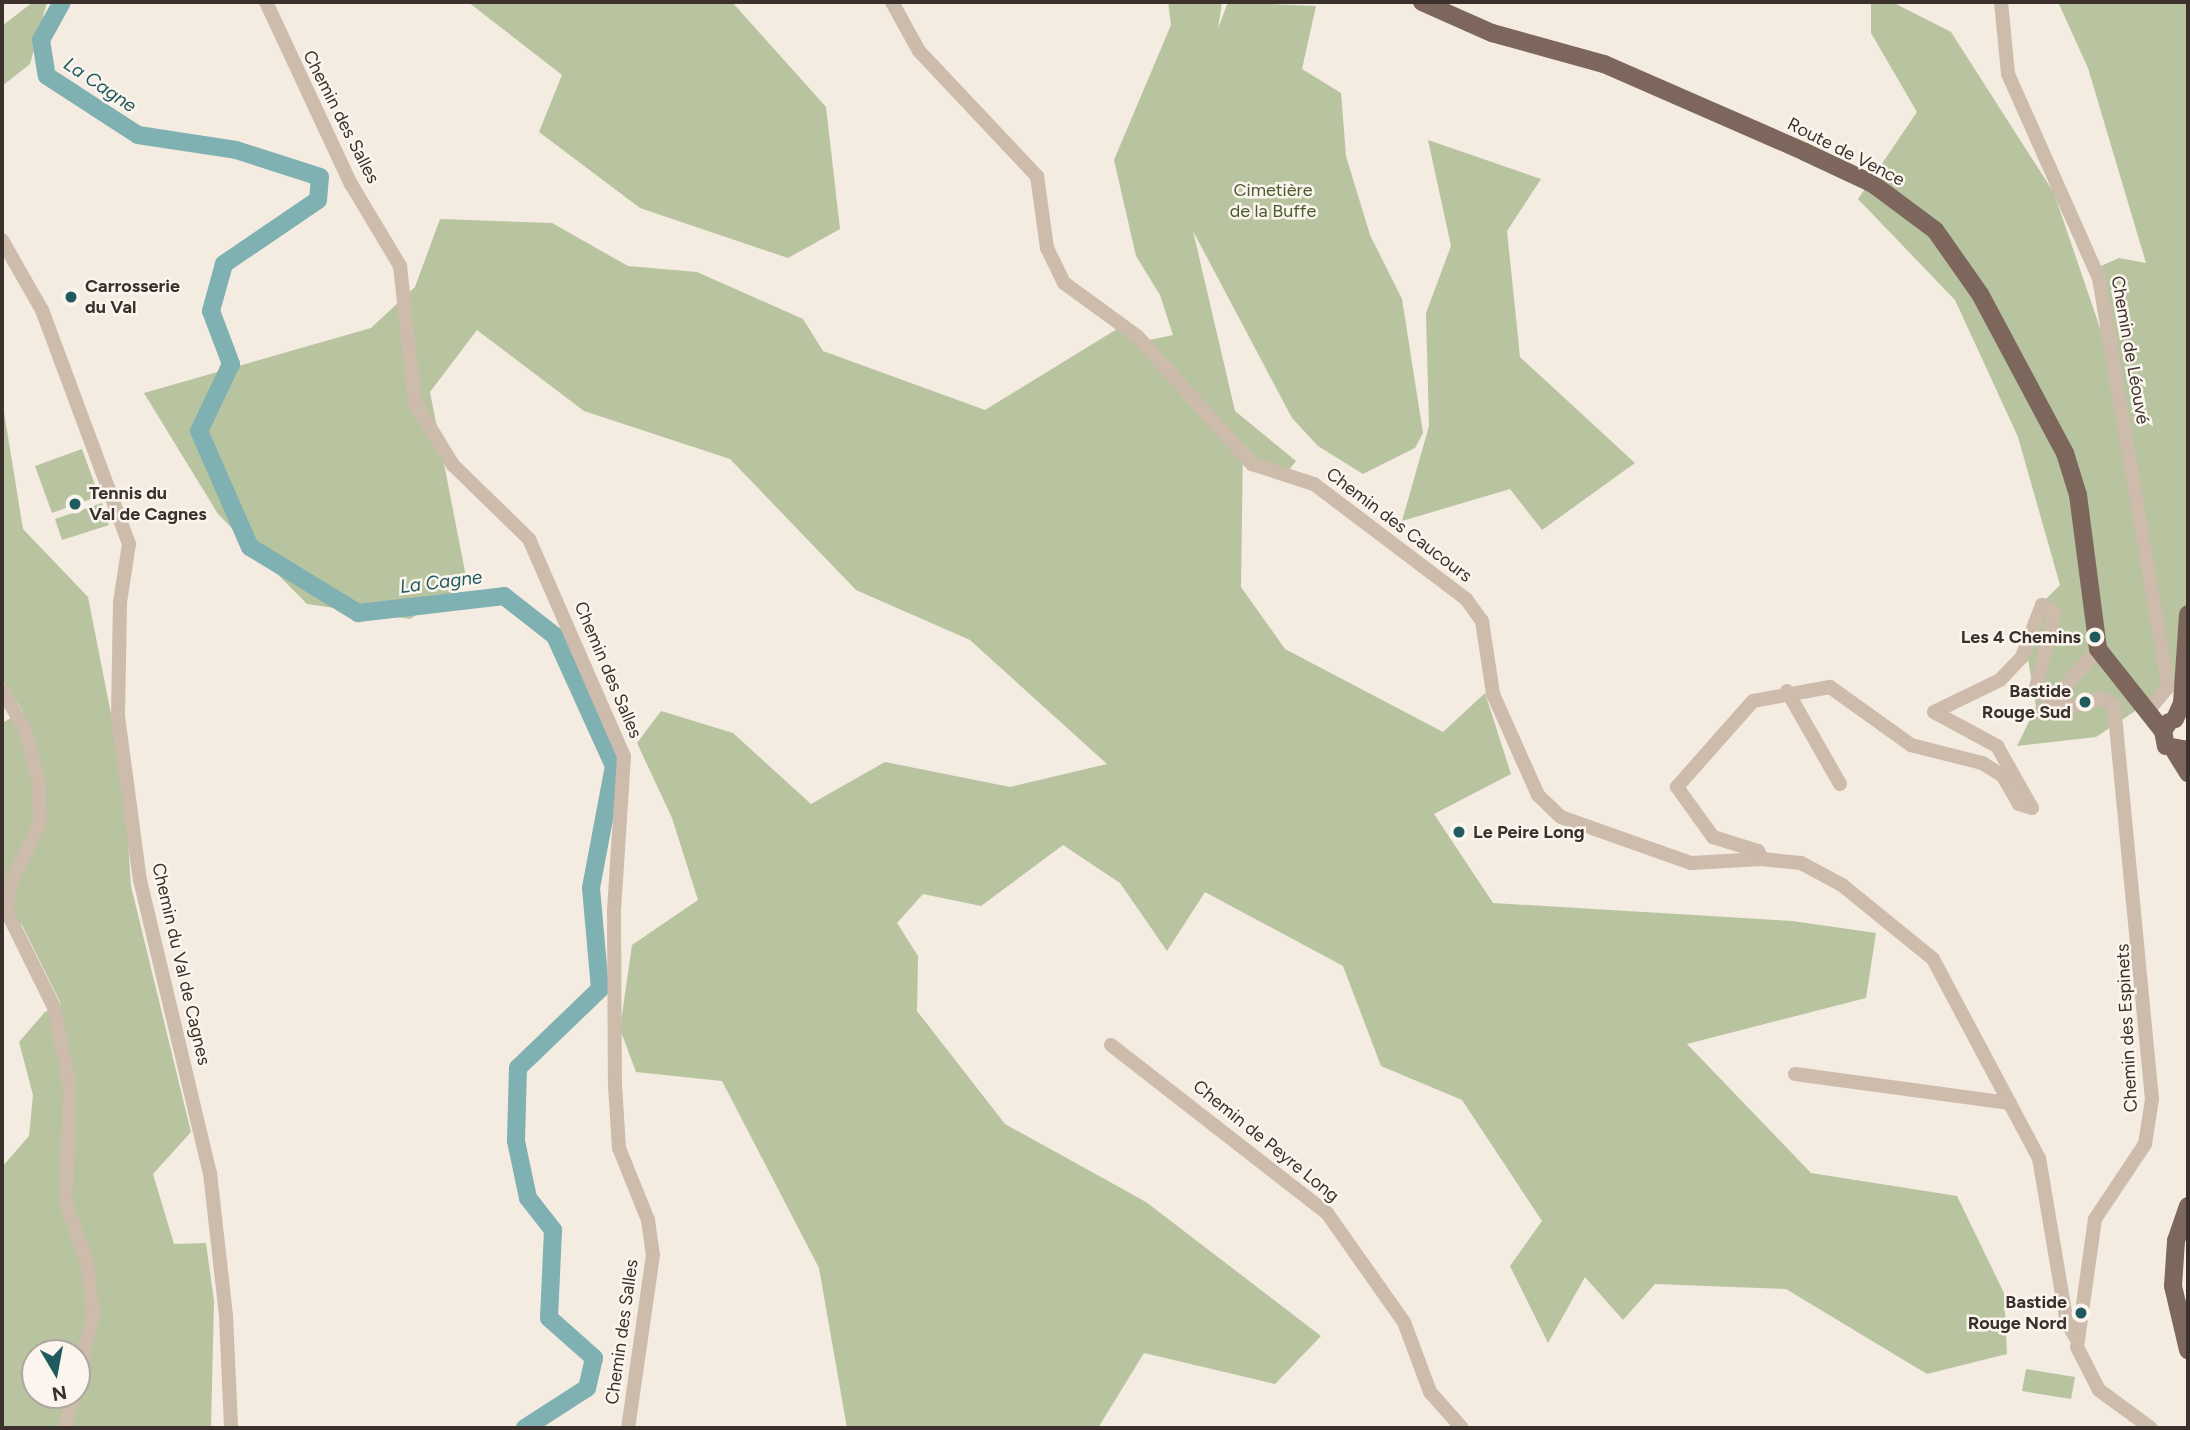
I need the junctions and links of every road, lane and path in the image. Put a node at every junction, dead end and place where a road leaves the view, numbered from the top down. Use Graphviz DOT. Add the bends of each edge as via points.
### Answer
graph roads {
  1 [pos="266,2"];
  2 [pos="892,2"];
  3 [pos="1422,2"];
  4 [pos="2001,2"];
  5 [pos="2,240"];
  6 [pos="2188,614"];
  7 [pos="2098,649"];
  8 [pos="2,690"];
  9 [pos="1787,691"];
  10 [pos="2059,702"];
  11 [pos="2147,715"];
  12 [pos="2174,723"];
  13 [pos="2182,751"];
  14 [pos="2188,773"];
  15 [pos="1840,784"];
  16 [pos="1762,859"];
  17 [pos="1111,1045"];
  18 [pos="1795,1074"];
  19 [pos="2010,1103"];
  20 [pos="2188,1206"];
  21 [pos="2188,1239"];
  22 [pos="2188,1317"];
  23 [pos="87,1339"];
  24 [pos="2078,1341"];
  25 [pos="2188,1350"];
  26 [pos="70,1409"];
  27 [pos="64,1428"];
  28 [pos="231,1428"];
  29 [pos="628,1428"];
  30 [pos="1462,1428"];
  31 [pos="2151,1428"];
  1 -- 29 [label="street, Chemin des Salles" via="351,184 400,266 415,403 453,465 529,539 624,756 614,910 615,1085 624,1167 648,1220 653,1255"];
  2 -- 16 [label="street, Chemin des Caucours" via="919,51 1037,176 1047,248 1064,283 1138,336 1252,464 1314,484 1466,599 1482,621 1492,653 1493,694 1534,786 1561,817 1691,863"];
  3 -- 7 [label="main road, Route de Vence" via="1492,33 1605,64 1805,152 1872,184 1934,230 1980,294 2065,453 2078,495"];
  4 -- 11 [label="street, Chemin de Léouvé" via="2008,74 2099,278 2168,687"];
  5 -- 28 [label="street, Chemin du Val de Cagnes" via="42,310 129,544 120,602 118,716 140,880 210,1173 226,1316"];
  6 -- 12 [label="main road" via="2182,704"];
  7 -- 10 [label="street" via="2063,688"];
  7 -- 11 [label="main road, Route de Vence"];
  8 -- 23 [label="street" via="25,729 40,791 40,822 9,888 7,912 54,1007 70,1086 66,1203 87,1263 93,1314"];
  9 -- 10 [label="street" via="1830,687 1911,745 1982,763 2003,776 2019,804 2032,808 1997,746 1934,712 2000,680 2022,657 2042,605 2055,614 2035,691"];
  9 -- 15 [label="street"];
  9 -- 16 [label="street" via="1743,709 1677,787 1713,837 1758,851"];
  10 -- 24 [label="street, Chemin des Espinets" via="2071,707 2102,698 2115,705 2152,1099 2145,1144 2095,1219"];
  11 -- 12 [label="main road, Route de Vence"];
  12 -- 13 [label="main road, Route de Vence" via="2166,746"];
  13 -- 14 [label="main road, Route de Vence"];
  16 -- 19 [label="street" via="1801,863 1842,886 1933,960"];
  17 -- 30 [label="street, Chemin de Peyre Long" via="1327,1213 1404,1322 1430,1392"];
  18 -- 19 [label="street"];
  19 -- 24 [label="street" via="2039,1158 2067,1323"];
  20 -- 25 [label="main road" via="2174,1275 2175,1311"];
  21 -- 22 [label="main road"];
  24 -- 31 [label="street, Chemin des Espinets" via="2087,1377"];
  26 -- 27 [label="street"];
}
